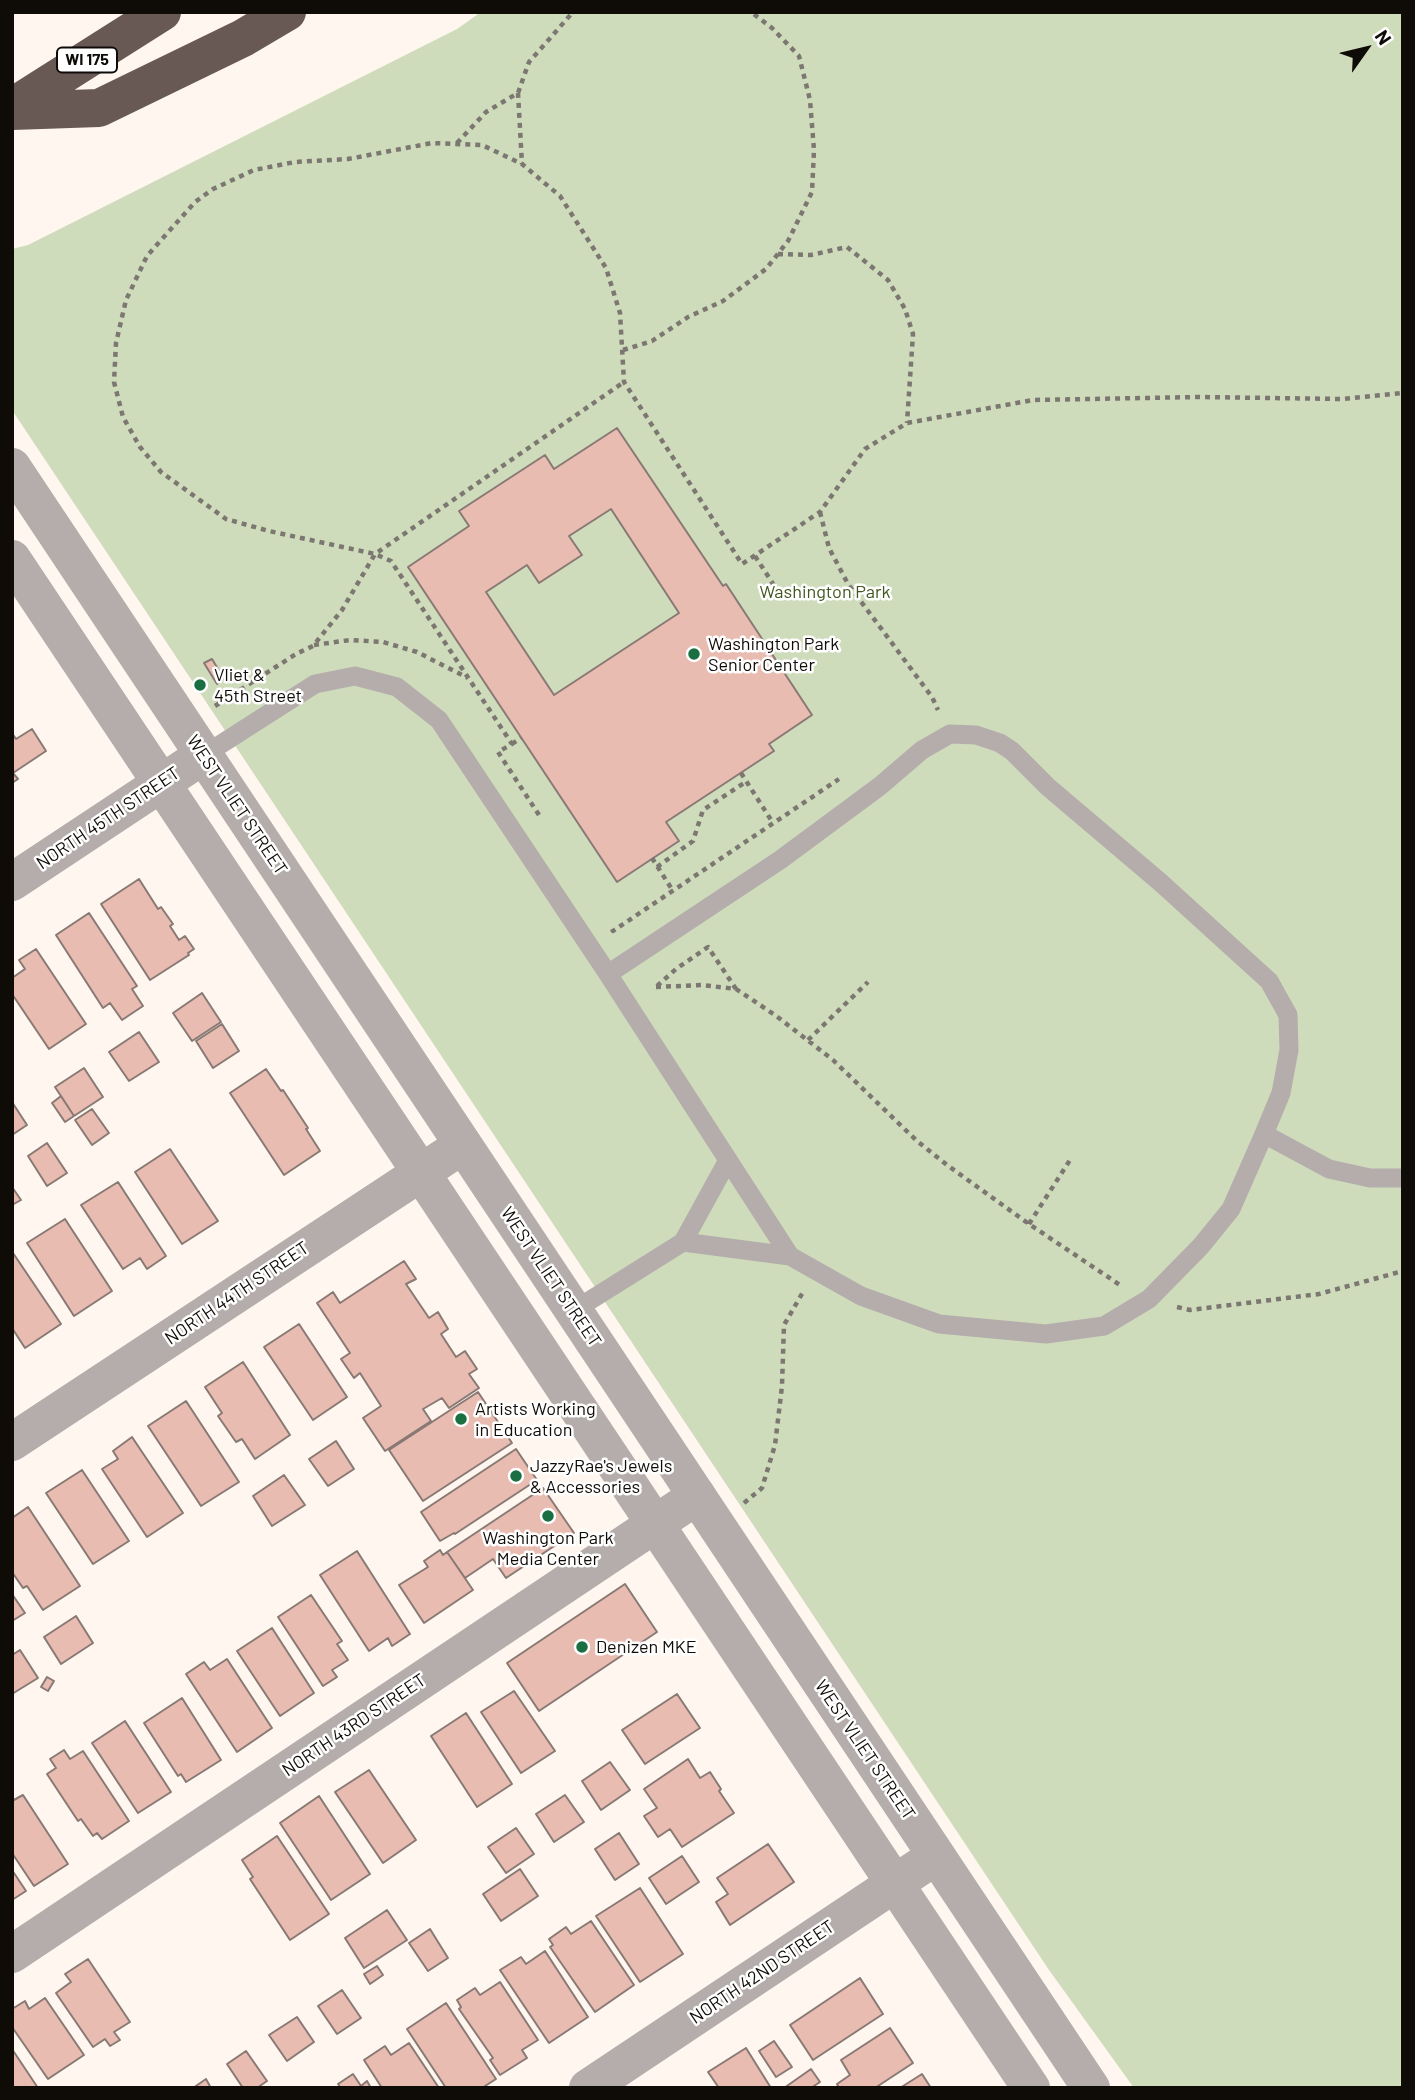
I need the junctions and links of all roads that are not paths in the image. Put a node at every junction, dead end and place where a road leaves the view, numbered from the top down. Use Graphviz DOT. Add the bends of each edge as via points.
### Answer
graph roads {
  1 [pos="162,12"];
  2 [pos="287,12"];
  3 [pos="12,109"];
  4 [pos="12,467"];
  5 [pos="12,559"];
  6 [pos="204,755"];
  7 [pos="161,782"];
  8 [pos="12,882"];
  9 [pos="608,974"];
  10 [pos="1264,1134"];
  11 [pos="463,1144"];
  12 [pos="728,1160"];
  13 [pos="420,1172"];
  14 [pos="1403,1178"];
  15 [pos="683,1242"];
  16 [pos="790,1256"];
  17 [pos="573,1311"];
  18 [pos="12,1442"];
  19 [pos="697,1496"];
  20 [pos="656,1524"];
  21 [pos="936,1856"];
  22 [pos="895,1883"];
  23 [pos="12,1954"];
  24 [pos="588,2088"];
  25 [pos="1031,2088"];
  26 [pos="1091,2088"];
  1 -- 3 [label="highway, WI 175"];
  2 -- 3 [label="highway" via="100,108"];
  4 -- 6 [label="street, WEST VLIET STREET"];
  5 -- 7 [label="street"];
  6 -- 7 [label="street, NORTH 45TH STREET"];
  6 -- 9 [label="lane" via="315,684 355,676 397,687 439,720"];
  6 -- 11 [label="street, WEST VLIET STREET"];
  7 -- 8 [label="street, NORTH 45TH STREET"];
  7 -- 13 [label="street"];
  9 -- 10 [label="lane" via="780,860 922,751 950,734 976,735 1012,751 1269,981 1288,1015 1289,1050 1280,1093"];
  9 -- 12 [label="lane"];
  10 -- 14 [label="lane" via="1329,1168 1370,1178"];
  10 -- 16 [label="lane" via="1231,1209 1201,1246 1149,1299 1104,1326 1046,1334 939,1324 861,1296"];
  11 -- 13 [label="street, NORTH 44TH STREET"];
  11 -- 17 [label="street, WEST VLIET STREET"];
  12 -- 15 [label="lane"];
  12 -- 16 [label="lane"];
  13 -- 18 [label="street, NORTH 44TH STREET"];
  13 -- 20 [label="street"];
  15 -- 16 [label="lane"];
  15 -- 17 [label="lane"];
  17 -- 19 [label="street, WEST VLIET STREET"];
  19 -- 20 [label="street, NORTH 43RD STREET"];
  19 -- 21 [label="street, WEST VLIET STREET"];
  20 -- 22 [label="street"];
  20 -- 23 [label="street, NORTH 43RD STREET"];
  21 -- 22 [label="street, NORTH 42ND STREET"];
  21 -- 26 [label="street, WEST VLIET STREET"];
  22 -- 24 [label="street, NORTH 42ND STREET"];
  22 -- 25 [label="street"];
}
